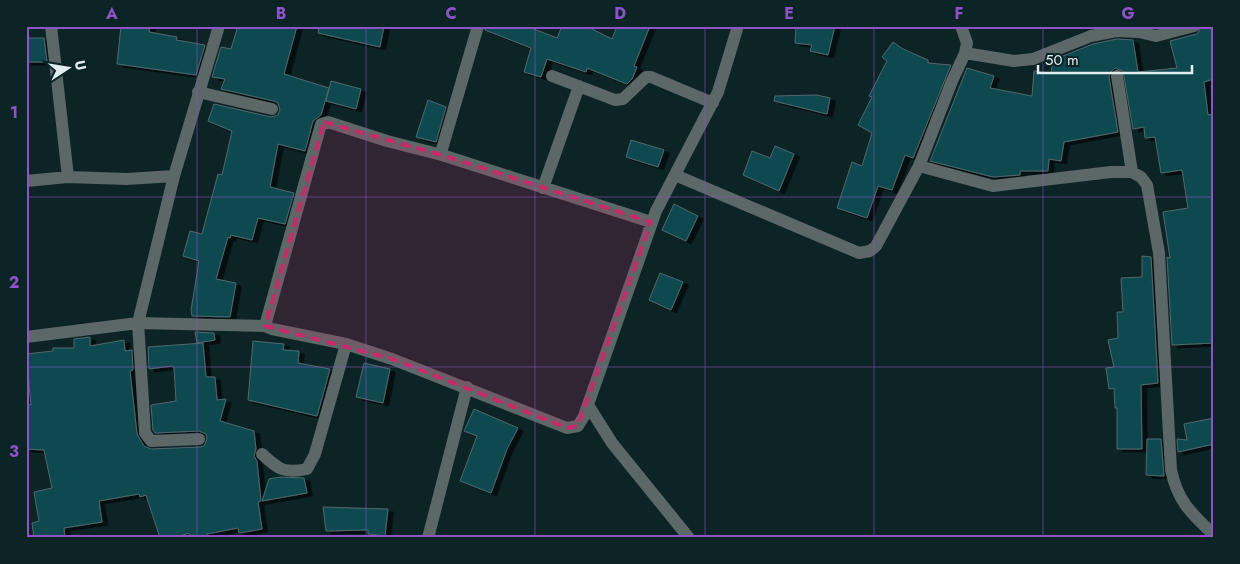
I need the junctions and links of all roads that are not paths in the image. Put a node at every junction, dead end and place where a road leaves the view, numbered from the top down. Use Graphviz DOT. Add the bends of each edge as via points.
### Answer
graph roads {
  1 [pos="51,26"];
  2 [pos="219,26"];
  3 [pos="478,26"];
  4 [pos="738,26"];
  5 [pos="961,26"];
  6 [pos="1194,26"];
  7 [pos="965,53"];
  8 [pos="552,76"];
  9 [pos="1117,76"];
  10 [pos="579,86"];
  11 [pos="198,92"];
  12 [pos="713,103"];
  13 [pos="272,109"];
  14 [pos="442,155"];
  15 [pos="919,166"];
  16 [pos="1132,172"];
  17 [pos="675,175"];
  18 [pos="174,176"];
  19 [pos="68,177"];
  20 [pos="26,181"];
  21 [pos="543,188"];
  22 [pos="651,222"];
  23 [pos="138,323"];
  24 [pos="266,326"];
  25 [pos="26,337"];
  26 [pos="346,344"];
  27 [pos="466,387"];
  28 [pos="588,405"];
  29 [pos="199,439"];
  30 [pos="262,454"];
  31 [pos="1214,534"];
  32 [pos="428,538"];
  33 [pos="689,538"];
  1 -- 19 [label="street"];
  2 -- 11 [label="street"];
  3 -- 14 [label="street"];
  4 -- 12 [label="street"];
  5 -- 7 [label="street" via="967,43"];
  6 -- 7 [label="street" via="1156,36 1116,31 1091,36 1033,59 1014,61"];
  7 -- 15 [label="street"];
  8 -- 10 [label="street"];
  9 -- 16 [label="street"];
  10 -- 12 [label="street" via="615,100 623,99 646,77 651,77"];
  10 -- 21 [label="street"];
  11 -- 13 [label="street"];
  11 -- 18 [label="street"];
  12 -- 17 [label="street"];
  14 -- 21 [label="street"];
  14 -- 24 [label="street" via="328,122 321,124"];
  15 -- 16 [label="street" via="993,186"];
  15 -- 17 [label="street" via="876,246 859,253"];
  16 -- 31 [label="street" via="1147,185 1159,253 1170,452 1175,488 1185,507"];
  17 -- 22 [label="street"];
  18 -- 19 [label="street" via="128,179"];
  18 -- 23 [label="street"];
  19 -- 20 [label="street"];
  21 -- 22 [label="street"];
  22 -- 28 [label="street"];
  23 -- 24 [label="street"];
  23 -- 25 [label="street"];
  23 -- 29 [label="street" via="145,433 151,441"];
  24 -- 26 [label="street"];
  26 -- 27 [label="street"];
  26 -- 30 [label="street" via="315,454 307,469 278,469"];
  27 -- 28 [label="street" via="567,428 578,426"];
  27 -- 32 [label="street"];
  28 -- 33 [label="street" via="612,443"];
}
